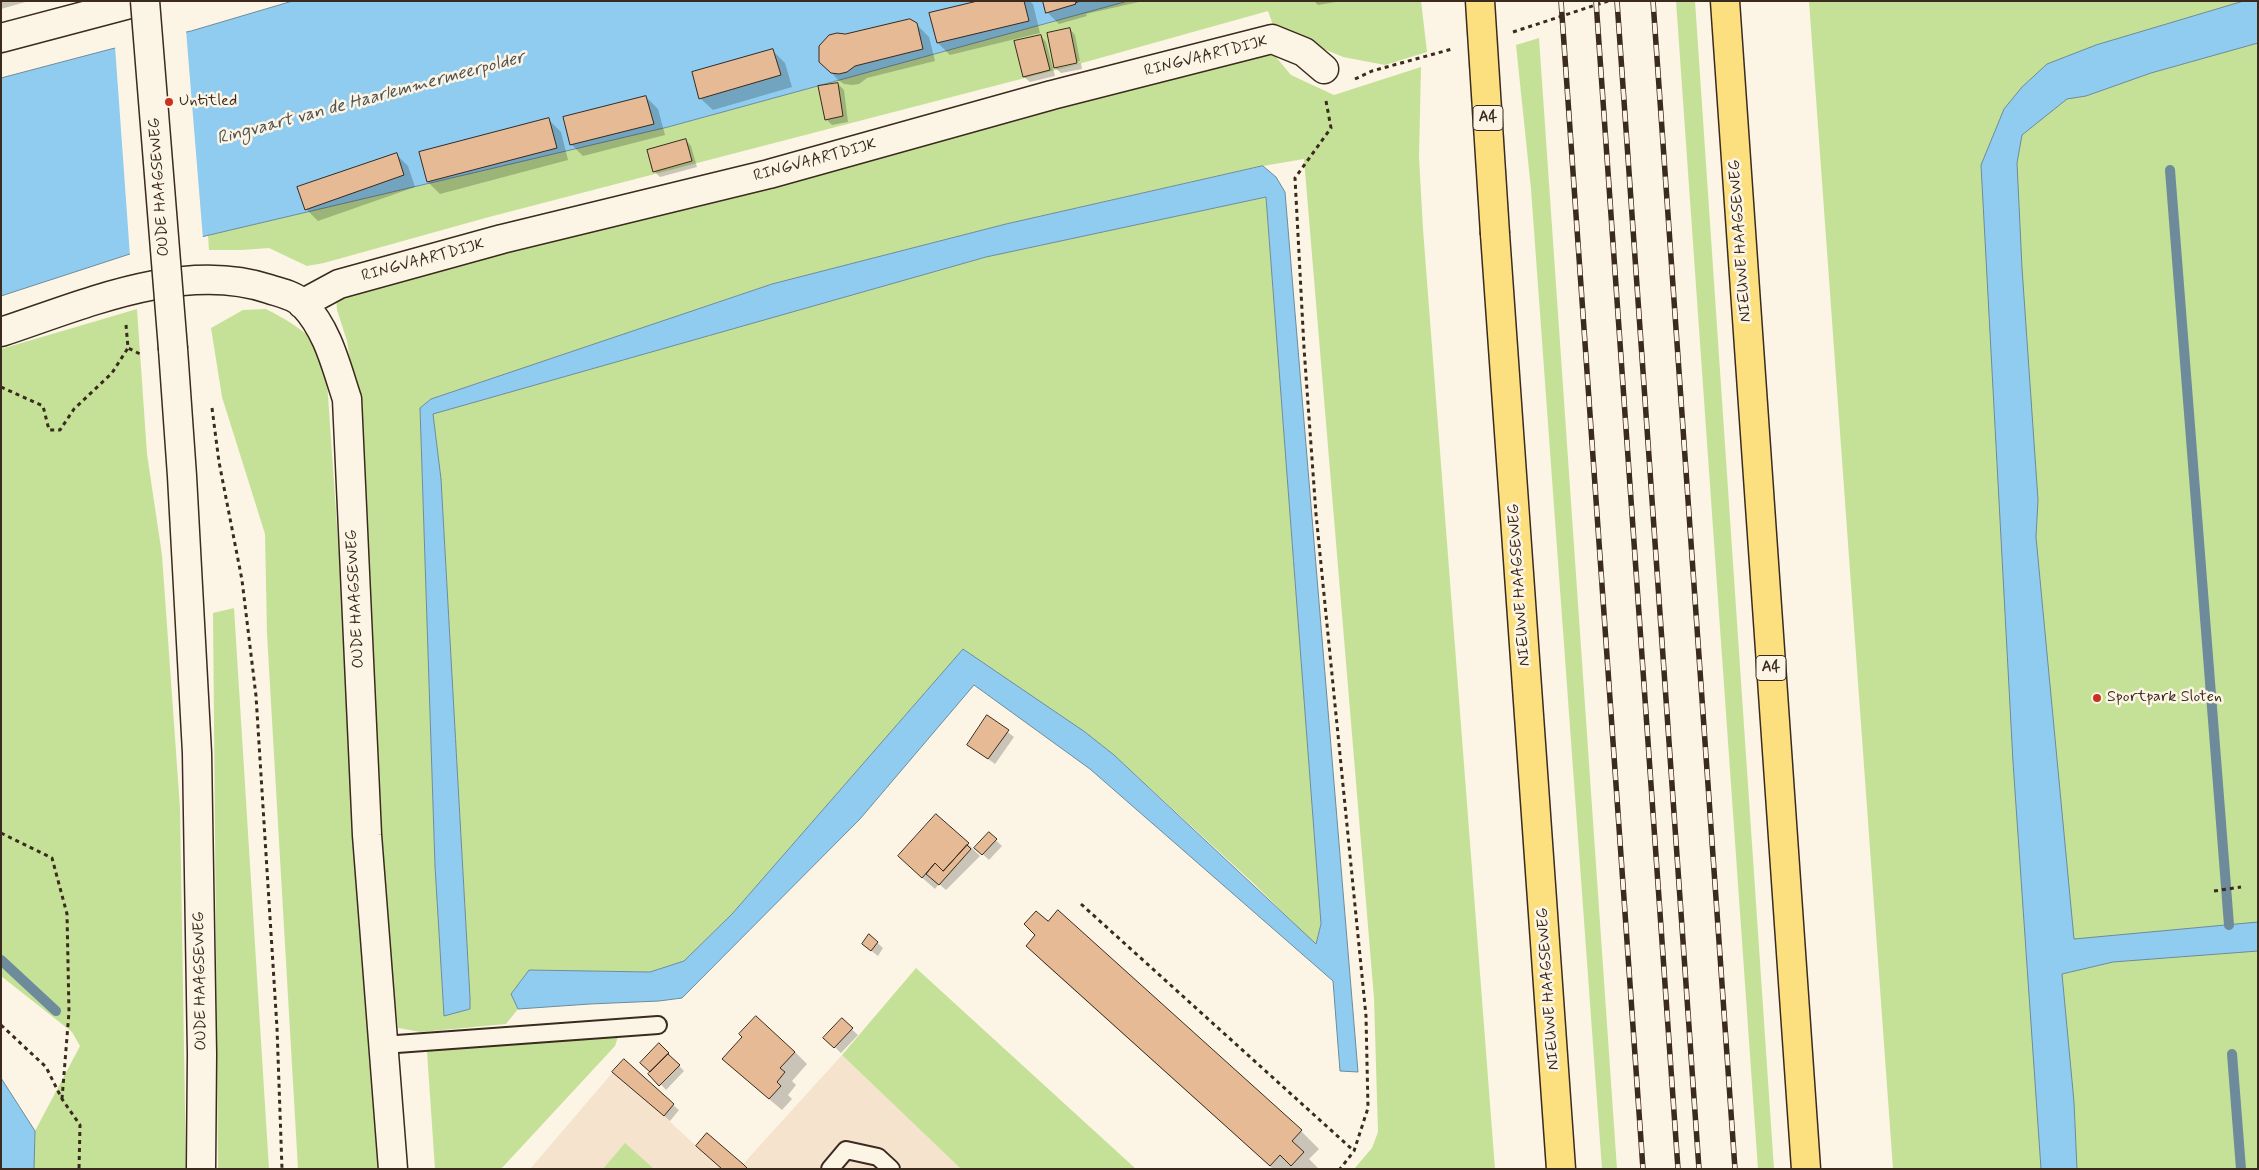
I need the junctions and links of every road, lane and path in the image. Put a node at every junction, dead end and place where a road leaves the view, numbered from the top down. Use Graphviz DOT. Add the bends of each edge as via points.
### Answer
graph roads {
  1 [pos="141,1"];
  2 [pos="145,1"];
  3 [pos="1480,1"];
  4 [pos="1725,1"];
  5 [pos="1,38"];
  6 [pos="1324,69"];
  7 [pos="122,292"];
  8 [pos="302,304"];
  9 [pos="1,332"];
  10 [pos="128,348"];
  11 [pos="173,360"];
  12 [pos="1,387"];
  13 [pos="211,404"];
  14 [pos="1,833"];
  15 [pos="2241,887"];
  16 [pos="2214,890"];
  17 [pos="1081,904"];
  18 [pos="1,1025"];
  19 [pos="658,1025"];
  20 [pos="383,1045"];
  21 [pos="62,1099"];
  22 [pos="1354,1151"];
  23 [pos="79,1169"];
  24 [pos="201,1169"];
  25 [pos="282,1169"];
  26 [pos="393,1169"];
  27 [pos="830,1169"];
  28 [pos="891,1169"];
  29 [pos="1340,1169"];
  30 [pos="1561,1169"];
  31 [pos="1806,1169"];
  1 -- 5 [label="street"];
  2 -- 11 [label="street, OUDE HAAGSEWEG, bridge"];
  3 -- 30 [label="highway, NIEUWE HAAGSEWEG / A4, bridge"];
  4 -- 31 [label="highway, NIEUWE HAAGSEWEG / A4"];
  6 -- 8 [label="street, RINGVAARTDIJK" via="1304,52 1272,39 1052,95 769,174 502,239 339,284"];
  6 -- 22 [label="path" via="1331,128 1295,178 1316,514 1366,1016 1368,1108"];
  7 -- 8 [label="street, OUDE HAAGSEWEG" via="180,282 225,279 254,284 295,298"];
  7 -- 9 [label="street, OUDE HAAGSEWEG"];
  7 -- 10 [label="path"];
  8 -- 20 [label="street, OUDE HAAGSEWEG" via="318,322 329,345 347,399 367,835"];
  10 -- 11 [label="path"];
  10 -- 12 [label="path" via="112,373 74,409 60,430 49,430 43,406"];
  11 -- 24 [label="street, OUDE HAAGSEWEG" via="197,753"];
  13 -- 25 [label="path" via="242,580 256,696 277,1028"];
  14 -- 21 [label="path" via="52,858 67,914 69,1012"];
  15 -- 16 [label="path"];
  17 -- 22 [label="path"];
  18 -- 21 [label="path" via="46,1067"];
  19 -- 20 [label="lane"];
  20 -- 26 [label="street, OUDE HAAGSEWEG"];
  21 -- 23 [label="path" via="80,1125"];
  22 -- 29 [label="path"];
  27 -- 28 [label="lane" via="846,1150 878,1156"];
}
